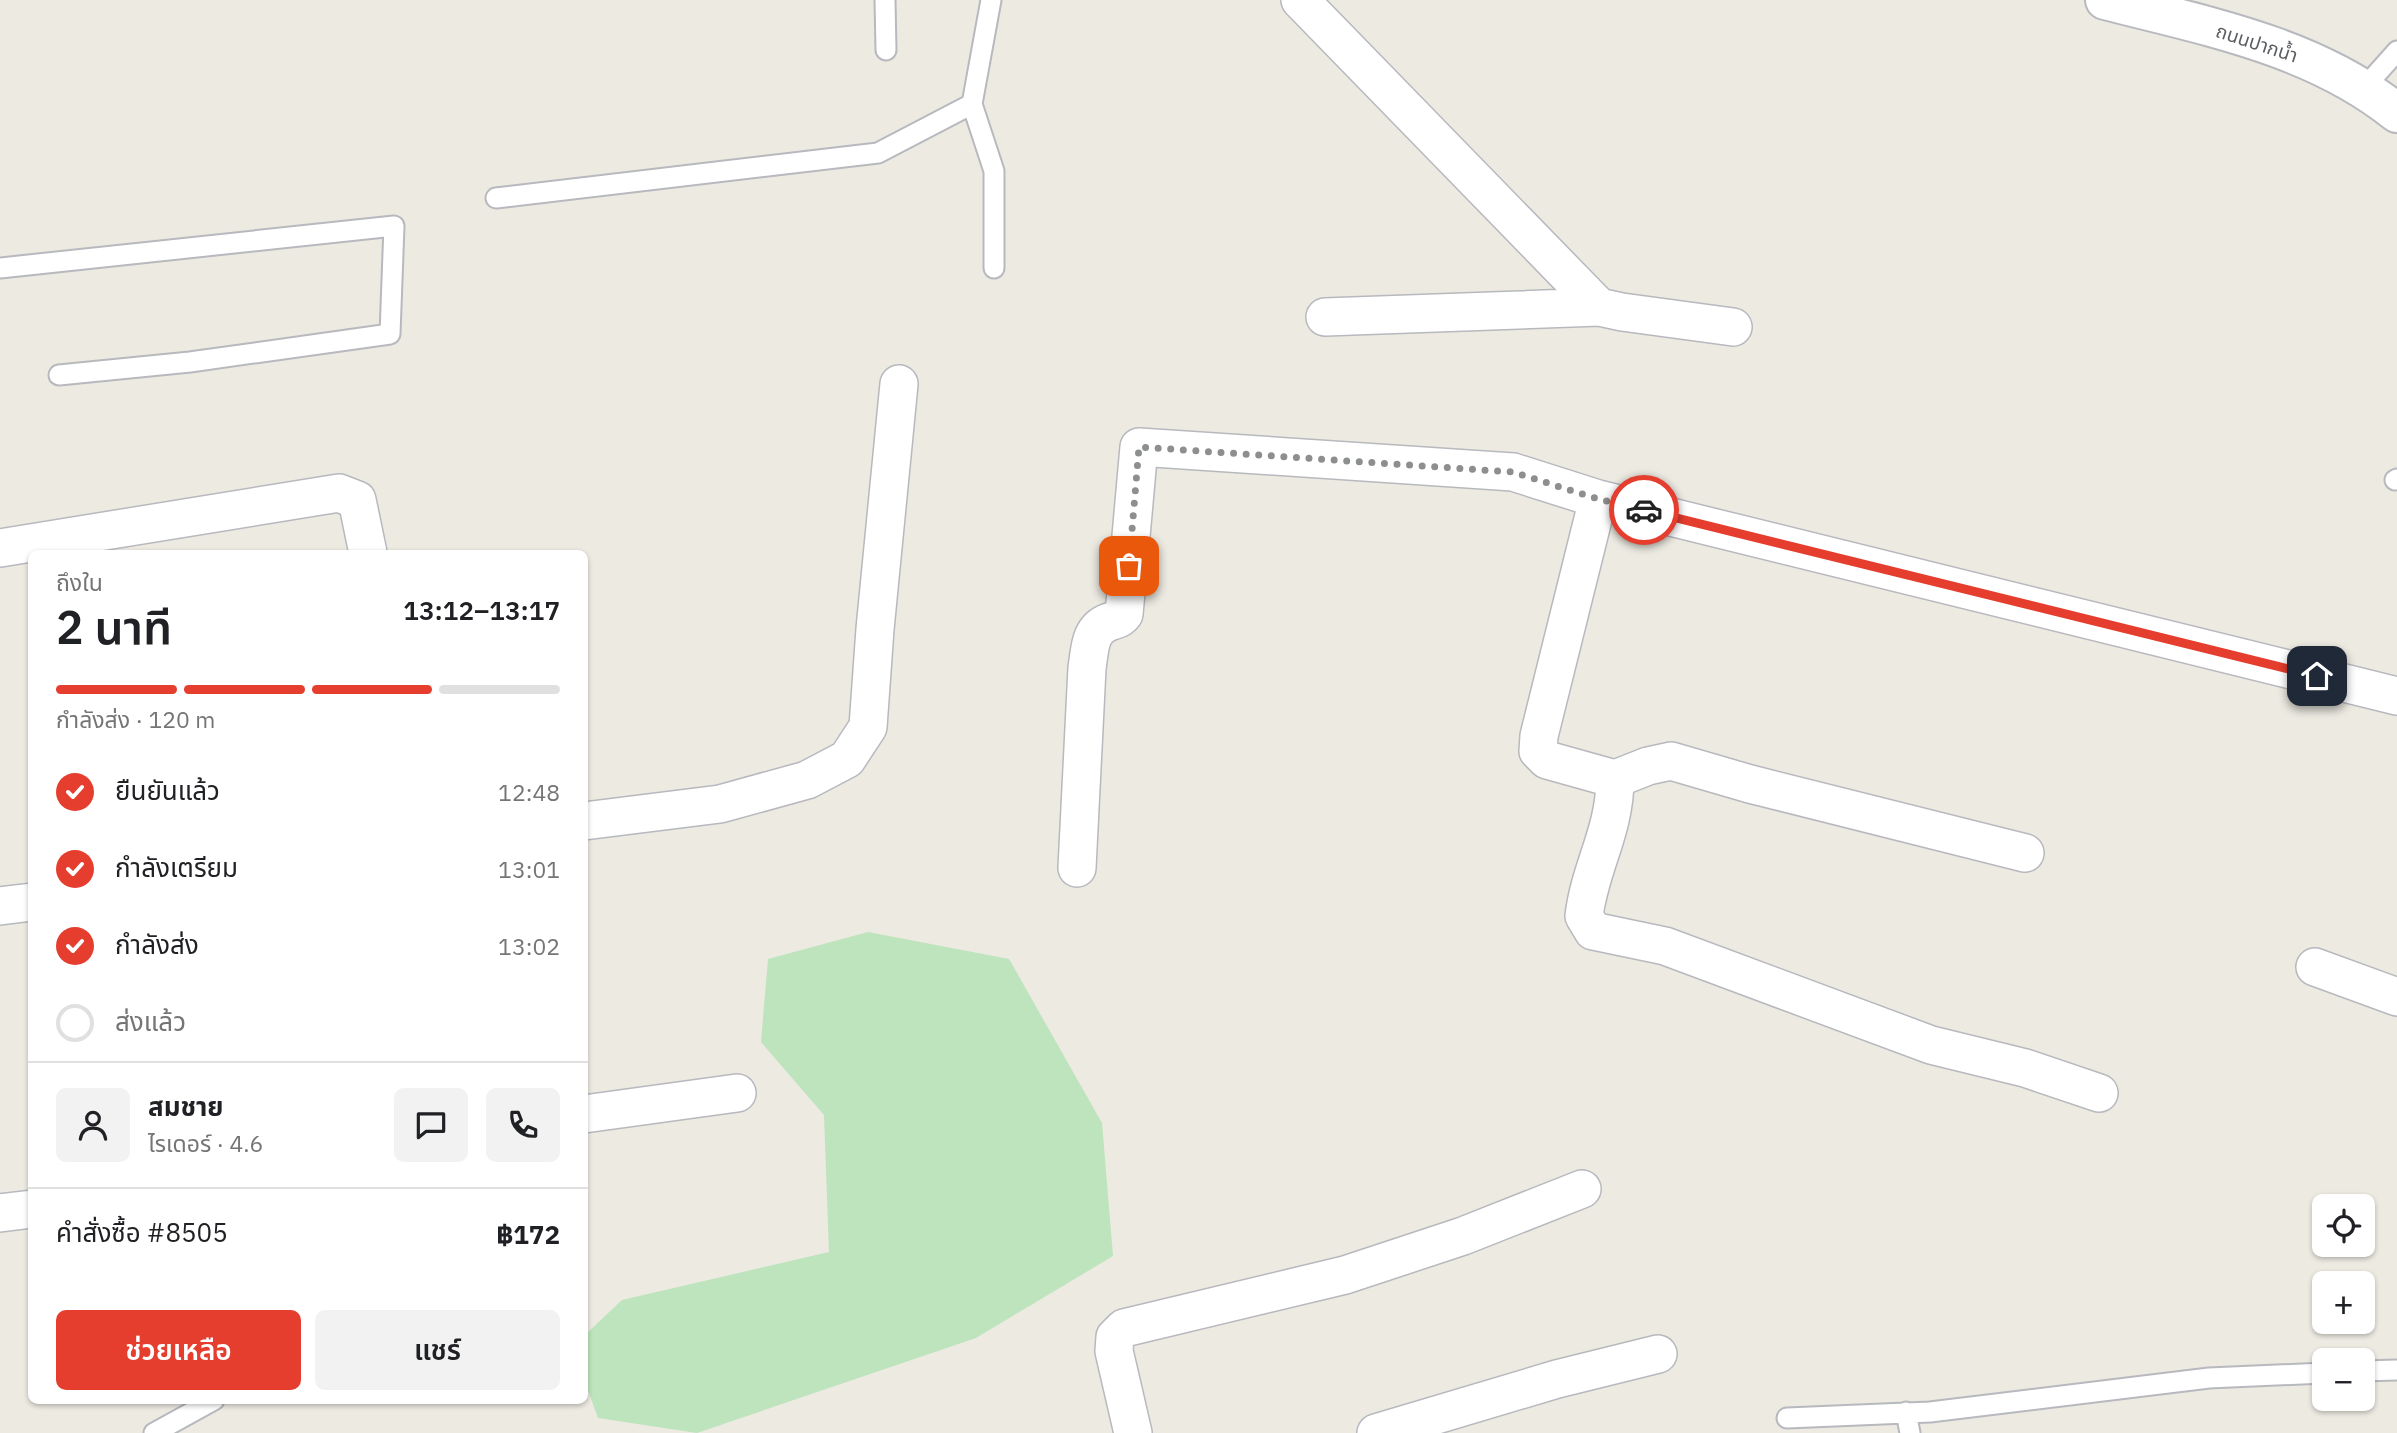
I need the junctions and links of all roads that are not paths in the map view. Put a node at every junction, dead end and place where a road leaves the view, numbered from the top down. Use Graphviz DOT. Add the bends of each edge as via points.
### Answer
graph roads {
  1 [pos="885,0"];
  2 [pos="991,0"];
  3 [pos="1300,0"];
  4 [pos="2105,0"];
  5 [pos="886,50"];
  6 [pos="2397,51"];
  7 [pos="2363,89"];
  8 [pos="972,104"];
  9 [pos="2397,113"];
  10 [pos="496,198"];
  11 [pos="0,268"];
  12 [pos="994,268"];
  13 [pos="1599,307"];
  14 [pos="1325,317"];
  15 [pos="1733,327"];
  16 [pos="59,375"];
  17 [pos="899,384"];
  18 [pos="1598,499"];
  19 [pos="105,542"];
  20 [pos="0,548"];
  21 [pos="367,550"];
  22 [pos="2397,696"];
  23 [pos="1615,779"];
  24 [pos="588,820"];
  25 [pos="2025,853"];
  26 [pos="1077,868"];
  27 [pos="28,902"];
  28 [pos="0,906"];
  29 [pos="2315,967"];
  30 [pos="2397,997"];
  31 [pos="737,1093"];
  32 [pos="2099,1093"];
  33 [pos="588,1113"];
  34 [pos="1582,1189"];
  35 [pos="28,1210"];
  36 [pos="0,1213"];
  37 [pos="1658,1354"];
  38 [pos="2397,1370"];
  39 [pos="2375,1371"];
  40 [pos="2312,1374"];
  41 [pos="207,1404"];
  42 [pos="1906,1412"];
  43 [pos="1787,1418"];
  44 [pos="154,1433"];
  45 [pos="1133,1433"];
  46 [pos="1376,1433"];
  47 [pos="1910,1433"];
  1 -- 5 [label="lane"];
  2 -- 8 [label="lane"];
  3 -- 13 [label="street"];
  4 -- 7 [label="street, ถนนปากน้ำ" via="2253,39 2318,64"];
  6 -- 7 [label="lane"];
  7 -- 9 [label="street, ถนนปากน้ำ"];
  8 -- 10 [label="lane" via="878,153"];
  8 -- 12 [label="lane" via="994,171"];
  11 -- 16 [label="lane" via="394,226 390,334"];
  13 -- 14 [label="street"];
  13 -- 15 [label="street"];
  17 -- 24 [label="street" via="868,727 847,759 807,780 720,804"];
  18 -- 22 [label="street"];
  18 -- 23 [label="street" via="1538,751 1547,760"];
  18 -- 26 [label="street" via="1513,472 1139,447 1124,614 1093,635 1087,668"];
  19 -- 20 [label="street"];
  19 -- 21 [label="street" via="339,493 358,500"];
  23 -- 25 [label="street" via="1671,761"];
  23 -- 32 [label="street" via="1607,837 1585,906 1584,916 1593,931 1665,946 1931,1045 2025,1068"];
  27 -- 28 [label="street"];
  29 -- 30 [label="street"];
  31 -- 33 [label="street"];
  34 -- 45 [label="street" via="1463,1236 1345,1275 1124,1328 1115,1337 1114,1351"];
  35 -- 36 [label="street"];
  37 -- 46 [label="street"];
  38 -- 39 [label="lane"];
  40 -- 42 [label="lane" via="2209,1378"];
  41 -- 44 [label="lane"];
  42 -- 43 [label="lane"];
  42 -- 47 [label="lane"];
}
